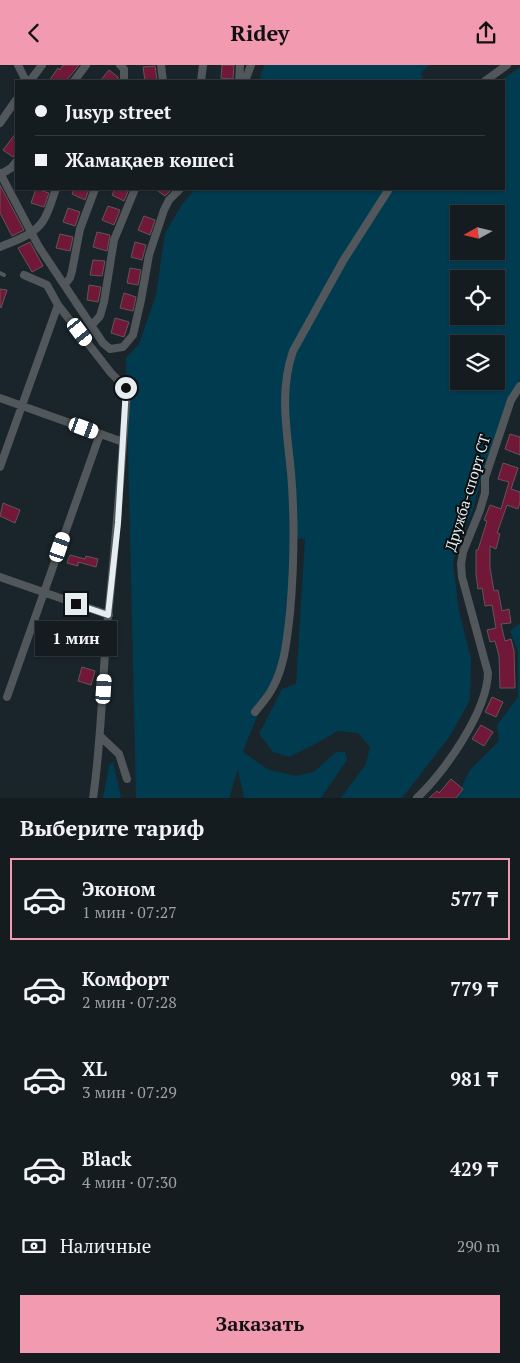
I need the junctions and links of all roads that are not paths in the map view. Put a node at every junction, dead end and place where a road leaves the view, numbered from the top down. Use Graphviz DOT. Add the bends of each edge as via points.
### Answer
graph roads {
  1 [pos="18,65"];
  2 [pos="42,65"];
  3 [pos="86,65"];
  4 [pos="120,65"];
  5 [pos="161,65"];
  6 [pos="203,65"];
  7 [pos="240,65"];
  8 [pos="251,65"];
  9 [pos="507,65"];
  10 [pos="27,80"];
  11 [pos="29,80"];
  12 [pos="75,80"];
  13 [pos="124,80"];
  14 [pos="162,80"];
  15 [pos="201,80"];
  16 [pos="239,80"];
  17 [pos="245,80"];
  18 [pos="486,80"];
  19 [pos="15,102"];
  20 [pos="0,123"];
  21 [pos="15,163"];
  22 [pos="0,173"];
  23 [pos="56,190"];
  24 [pos="95,190"];
  25 [pos="135,190"];
  26 [pos="179,190"];
  27 [pos="388,190"];
  28 [pos="31,233"];
  29 [pos="0,247"];
  30 [pos="24,275"];
  31 [pos="65,284"];
  32 [pos="58,305"];
  33 [pos="92,325"];
  34 [pos="520,386"];
  35 [pos="0,399"];
  36 [pos="21,406"];
  37 [pos="100,434"];
  38 [pos="123,442"];
  39 [pos="0,467"];
  40 [pos="0,577"];
  41 [pos="44,593"];
  42 [pos="108,615"];
  43 [pos="7,697"];
  44 [pos="255,712"];
  45 [pos="101,737"];
  46 [pos="127,779"];
  47 [pos="93,798"];
  48 [pos="417,798"];
  1 -- 10 [label="street"];
  2 -- 11 [label="street"];
  3 -- 12 [label="street"];
  4 -- 13 [label="street" via="124,69"];
  5 -- 14 [label="street"];
  6 -- 15 [label="street"];
  7 -- 16 [label="street"];
  8 -- 17 [label="street"];
  9 -- 18 [label="street"];
  19 -- 20 [label="street"];
  21 -- 22 [label="street"];
  22 -- 28 [label="street"];
  23 -- 28 [label="street" via="44,220"];
  24 -- 31 [label="street" via="80,229 72,271"];
  25 -- 33 [label="street" via="114,240 100,316"];
  26 -- 33 [label="street" via="164,210 149,255 133,335 124,347 110,349"];
  27 -- 44 [label="street" via="343,261 288,365 285,387 294,538 290,615 281,669 273,688"];
  28 -- 29 [label="street"];
  28 -- 31 [label="street"];
  30 -- 32 [label="street" via="47,285"];
  31 -- 33 [label="street"];
  32 -- 36 [label="street"];
  32 -- 38 [label="street" via="126,388"];
  34 -- 48 [label="street, Дружба-спорт СТ" via="511,400 497,441 485,478 485,493 461,564 488,684 473,720 445,766"];
  35 -- 36 [label="street"];
  36 -- 37 [label="street"];
  36 -- 39 [label="street"];
  37 -- 38 [label="street"];
  37 -- 41 [label="street"];
  38 -- 42 [label="street"];
  40 -- 41 [label="street"];
  41 -- 42 [label="street"];
  41 -- 43 [label="street"];
  42 -- 45 [label="street"];
  45 -- 46 [label="street" via="119,754"];
  45 -- 47 [label="street"];
}
